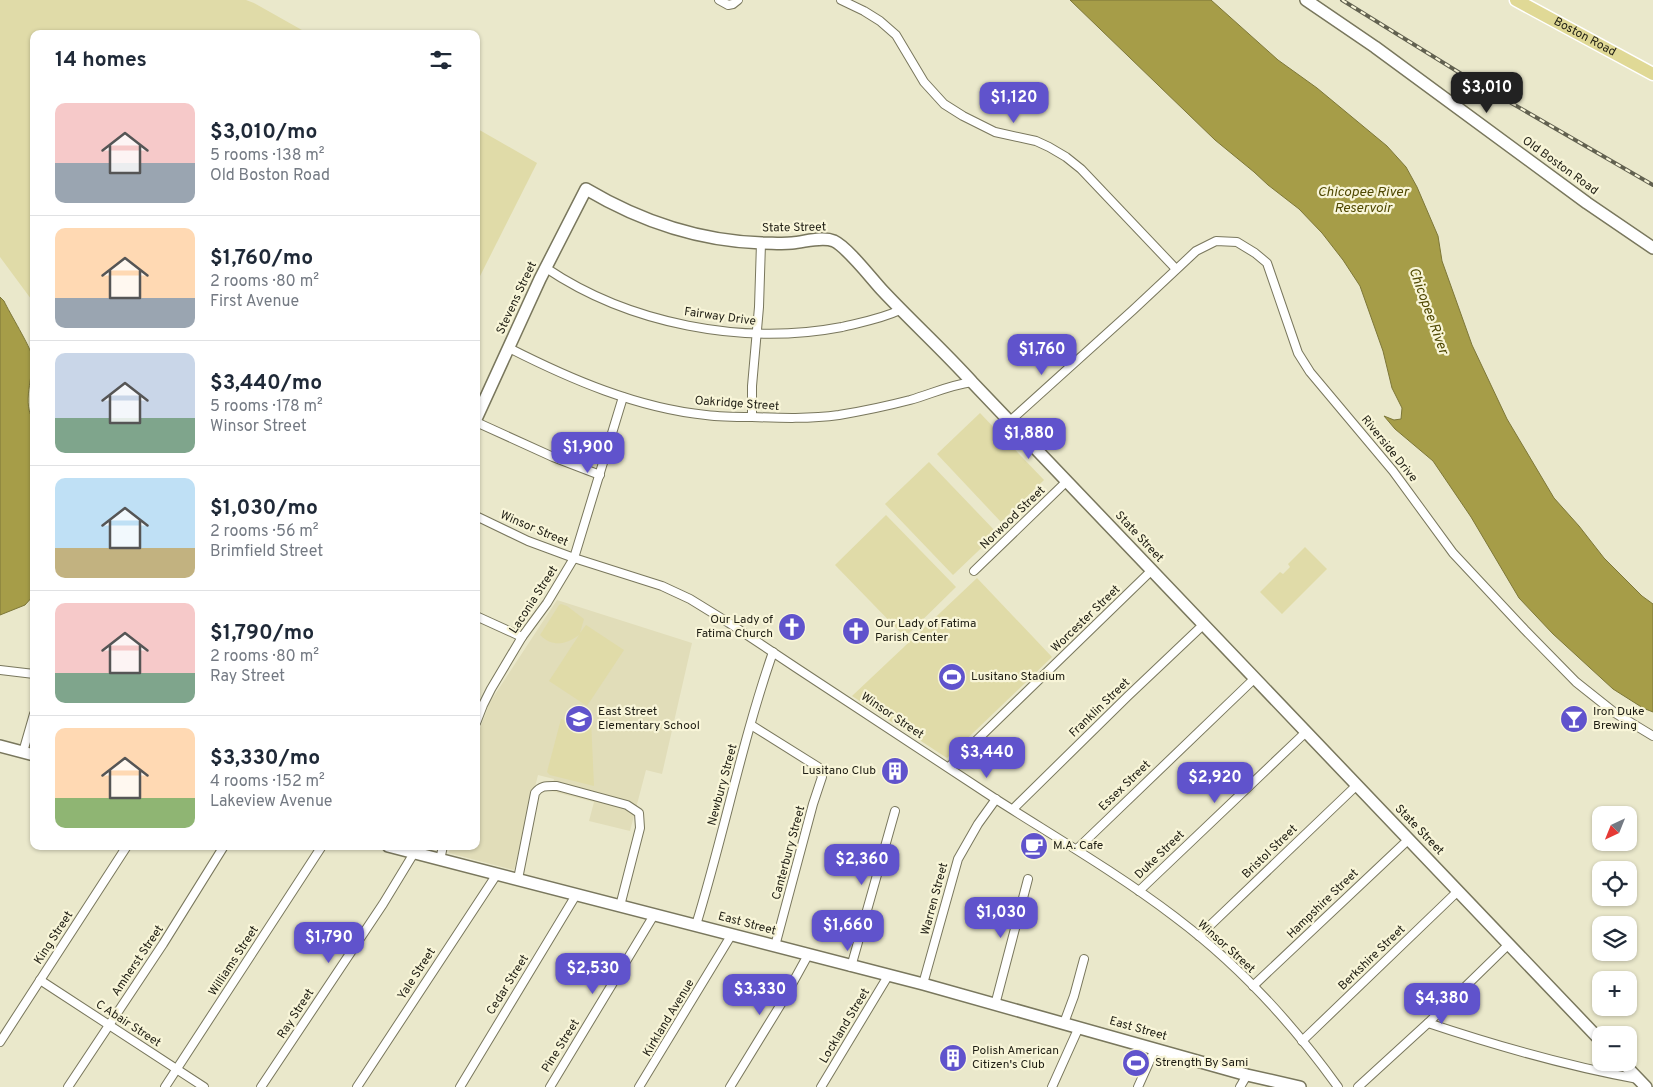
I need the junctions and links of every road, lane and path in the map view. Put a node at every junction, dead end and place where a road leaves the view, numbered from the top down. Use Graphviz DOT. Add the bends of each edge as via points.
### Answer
graph roads {
  1 [pos="719,0"];
  2 [pos="738,0"];
  3 [pos="841,0"];
  4 [pos="1306,0"];
  5 [pos="1516,0"];
  6 [pos="1653,74"];
  7 [pos="586,190"];
  8 [pos="761,243"];
  9 [pos="1653,248"];
  10 [pos="546,268"];
  11 [pos="1176,269"];
  12 [pos="900,310"];
  13 [pos="757,334"];
  14 [pos="509,348"];
  15 [pos="972,382"];
  16 [pos="623,397"];
  17 [pos="480,412"];
  18 [pos="752,417"];
  19 [pos="1010,421"];
  20 [pos="480,423"];
  21 [pos="600,475"];
  22 [pos="1067,481"];
  23 [pos="480,518"];
  24 [pos="574,558"];
  25 [pos="1152,570"];
  26 [pos="974,571"];
  27 [pos="480,618"];
  28 [pos="1204,624"];
  29 [pos="522,637"];
  30 [pos="773,652"];
  31 [pos="0,670"];
  32 [pos="30,674"];
  33 [pos="1255,678"];
  34 [pos="480,713"];
  35 [pos="751,725"];
  36 [pos="1306,732"];
  37 [pos="1653,736"];
  38 [pos="30,740"];
  39 [pos="0,746"];
  40 [pos="28,753"];
  41 [pos="949,767"];
  42 [pos="1357,785"];
  43 [pos="996,799"];
  44 [pos="1013,808"];
  45 [pos="895,811"];
  46 [pos="1409,839"];
  47 [pos="1077,849"];
  48 [pos="125,850"];
  49 [pos="222,850"];
  50 [pos="319,850"];
  51 [pos="403,850"];
  52 [pos="442,850"];
  53 [pos="414,853"];
  54 [pos="440,860"];
  55 [pos="497,874"];
  56 [pos="518,879"];
  57 [pos="1028,879"];
  58 [pos="1138,891"];
  59 [pos="1458,892"];
  60 [pos="576,895"];
  61 [pos="620,906"];
  62 [pos="654,914"];
  63 [pos="696,925"];
  64 [pos="732,934"];
  65 [pos="1199,936"];
  66 [pos="1509,944"];
  67 [pos="775,946"];
  68 [pos="808,955"];
  69 [pos="1084,958"];
  70 [pos="851,967"];
  71 [pos="888,976"];
  72 [pos="40,980"];
  73 [pos="923,984"];
  74 [pos="1253,986"];
  75 [pos="995,1005"];
  76 [pos="1064,1023"];
  77 [pos="1428,1023"];
  78 [pos="109,1025"];
  79 [pos="1079,1027"];
  80 [pos="1592,1031"];
  81 [pos="0,1042"];
  82 [pos="1302,1042"];
  83 [pos="1155,1049"];
  84 [pos="177,1068"];
  85 [pos="1631,1071"];
  86 [pos="1247,1074"];
  87 [pos="1642,1083"];
  88 [pos="68,1087"];
  89 [pos="165,1087"];
  90 [pos="204,1087"];
  91 [pos="262,1087"];
  92 [pos="357,1087"];
  93 [pos="460,1087"];
  94 [pos="550,1087"];
  95 [pos="639,1087"];
  96 [pos="730,1087"];
  97 [pos="821,1087"];
  98 [pos="1052,1087"];
  99 [pos="1138,1087"];
  100 [pos="1240,1087"];
  101 [pos="1300,1087"];
  102 [pos="1338,1087"];
  103 [pos="1358,1087"];
  1 -- 2 [label="street" via="728,5"];
  3 -- 11 [label="street" via="864,10 896,35 924,82 944,104 995,132 1049,147 1081,169"];
  4 -- 9 [label="street, Old Boston Road"];
  5 -- 6 [label="main road, Boston Road"];
  7 -- 8 [label="street, State Street" via="621,209 664,226 700,235"];
  7 -- 10 [label="street, Stevens Street"];
  8 -- 12 [label="street, State Street" via="834,241 849,253"];
  8 -- 13 [label="street"];
  10 -- 13 [label="street, Fairway Drive" via="569,283 627,309 710,329"];
  10 -- 14 [label="street, Stevens Street"];
  11 -- 19 [label="street, Riverside Drive"];
  11 -- 37 [label="street, Riverside Drive" via="1196,251 1216,242 1238,242 1266,263 1302,360 1393,471 1453,553 1576,682 1615,713"];
  12 -- 13 [label="street, Fairway Drive" via="884,318 828,329"];
  12 -- 15 [label="street, State Street"];
  13 -- 18 [label="street"];
  14 -- 16 [label="street, Oakridge Street"];
  14 -- 17 [label="street, Stevens Street"];
  15 -- 18 [label="street, Oakridge Street" via="886,406 839,415 785,419"];
  15 -- 19 [label="street, State Street"];
  16 -- 18 [label="street, Oakridge Street" via="705,415"];
  16 -- 21 [label="street, Laconia Street"];
  19 -- 22 [label="street, State Street"];
  20 -- 21 [label="street" via="553,458"];
  21 -- 24 [label="street, Laconia Street"];
  22 -- 25 [label="street, State Street"];
  22 -- 26 [label="street, Norwood Street"];
  23 -- 24 [label="street, Winsor Street"];
  24 -- 29 [label="street, Laconia Street" via="547,604"];
  24 -- 30 [label="street, Winsor Street" via="676,592"];
  25 -- 28 [label="street, State Street"];
  25 -- 41 [label="street, Worcester Street"];
  27 -- 29 [label="street"];
  28 -- 33 [label="street, State Street"];
  28 -- 44 [label="street, Franklin Street"];
  29 -- 34 [label="street, Laconia Street"];
  30 -- 35 [label="street, Newbury Street"];
  30 -- 41 [label="street, Winsor Street"];
  31 -- 32 [label="street"];
  33 -- 36 [label="street, State Street"];
  33 -- 47 [label="street, Essex Street"];
  35 -- 63 [label="street, Newbury Street"];
  35 -- 67 [label="street, Canterbury Street" via="818,767 822,777"];
  36 -- 42 [label="street, State Street"];
  36 -- 58 [label="street, Duke Street"];
  38 -- 40 [label="street"];
  39 -- 40 [label="street"];
  41 -- 43 [label="street, Winsor Street"];
  42 -- 46 [label="street, State Street"];
  42 -- 65 [label="street, Bristol Street"];
  43 -- 44 [label="street, Winsor Street"];
  43 -- 73 [label="street, Warren Street" via="958,859"];
  44 -- 47 [label="street, Winsor Street"];
  45 -- 70 [label="street"];
  46 -- 59 [label="street, State Street"];
  46 -- 74 [label="street, Hampshire Street"];
  47 -- 58 [label="street, Winsor Street"];
  48 -- 72 [label="street, King Street"];
  49 -- 78 [label="street, Amherst Street"];
  50 -- 84 [label="street, Williams Street"];
  51 -- 53 [label="street, East Street"];
  52 -- 54 [label="street"];
  53 -- 54 [label="street, East Street"];
  53 -- 91 [label="street, Ray Street"];
  54 -- 55 [label="street, East Street"];
  55 -- 56 [label="street, East Street"];
  55 -- 92 [label="street, Yale Street"];
  56 -- 60 [label="street, East Street"];
  56 -- 61 [label="street" via="535,793 539,787 557,786 627,805 639,813 640,828"];
  57 -- 75 [label="street"];
  58 -- 65 [label="street, Winsor Street"];
  59 -- 66 [label="street, State Street"];
  59 -- 82 [label="street, Berkshire Street"];
  60 -- 61 [label="street, East Street"];
  60 -- 93 [label="street, Cedar Street"];
  61 -- 62 [label="street, East Street"];
  62 -- 63 [label="street, East Street"];
  62 -- 94 [label="street, Pine Street"];
  63 -- 64 [label="street, East Street"];
  64 -- 67 [label="street, East Street"];
  64 -- 95 [label="street, Kirkland Avenue"];
  65 -- 74 [label="street, Winsor Street"];
  66 -- 77 [label="street"];
  66 -- 80 [label="street, State Street"];
  67 -- 68 [label="street, East Street"];
  68 -- 70 [label="street, East Street"];
  68 -- 96 [label="street"];
  69 -- 76 [label="street"];
  70 -- 71 [label="street, East Street"];
  71 -- 73 [label="street, East Street"];
  71 -- 97 [label="street, Lockland Street"];
  72 -- 78 [label="street, C Abair Street"];
  72 -- 81 [label="street, King Street"];
  73 -- 75 [label="street, East Street"];
  74 -- 82 [label="street, Winsor Street"];
  75 -- 76 [label="street, East Street"];
  76 -- 79 [label="street, East Street"];
  77 -- 87 [label="street" via="1537,1057"];
  77 -- 103 [label="street"];
  78 -- 84 [label="street, C Abair Street"];
  78 -- 88 [label="street, Amherst Street"];
  79 -- 83 [label="street, East Street"];
  79 -- 98 [label="street"];
  82 -- 102 [label="street, Winsor Street"];
  83 -- 86 [label="street, East Street"];
  83 -- 99 [label="street"];
  84 -- 89 [label="street, Williams Street"];
  84 -- 90 [label="street, C Abair Street"];
  85 -- 87 [label="street"];
  86 -- 100 [label="street"];
  86 -- 101 [label="street, East Street"];
}
